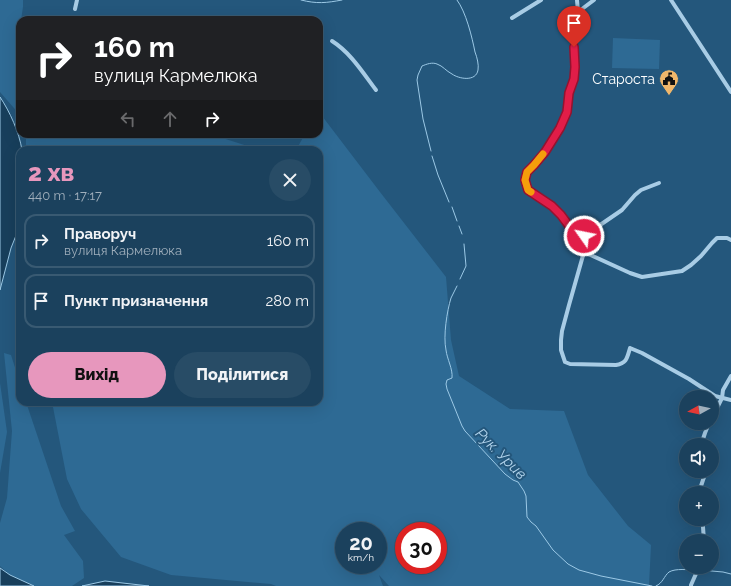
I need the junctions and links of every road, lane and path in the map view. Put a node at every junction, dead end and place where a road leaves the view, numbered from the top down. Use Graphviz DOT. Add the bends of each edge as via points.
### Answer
graph roads {
  1 [pos="77,0"];
  2 [pos="541,0"];
  3 [pos="577,0"];
  4 [pos="594,0"];
  5 [pos="671,0"];
  6 [pos="75,9"];
  7 [pos="578,12"];
  8 [pos="512,18"];
  9 [pos="332,41"];
  10 [pos="376,90"];
  11 [pos="731,92"];
  12 [pos="659,183"];
  13 [pos="577,238"];
  14 [pos="731,240"];
  15 [pos="584,252"];
  16 [pos="731,376"];
  17 [pos="722,398"];
  18 [pos="731,400"];
  19 [pos="719,404"];
  20 [pos="696,574"];
  21 [pos="691,586"];
  1 -- 6 [label="street"];
  2 -- 8 [label="street"];
  3 -- 7 [label="street"];
  4 -- 7 [label="street"];
  5 -- 11 [label="street"];
  7 -- 13 [label="street" via="574,79 567,112 545,152 527,172 525,180 528,190 552,206"];
  9 -- 10 [label="street" via="350,56"];
  12 -- 13 [label="street" via="640,190 622,210"];
  13 -- 15 [label="street"];
  14 -- 15 [label="street" via="717,238 701,256 682,271 642,277"];
  15 -- 17 [label="street" via="562,332 561,350 565,362 622,364 630,348"];
  16 -- 17 [label="street" via="723,390"];
  17 -- 18 [label="street"];
  17 -- 19 [label="street"];
  20 -- 21 [label="street"];
}
